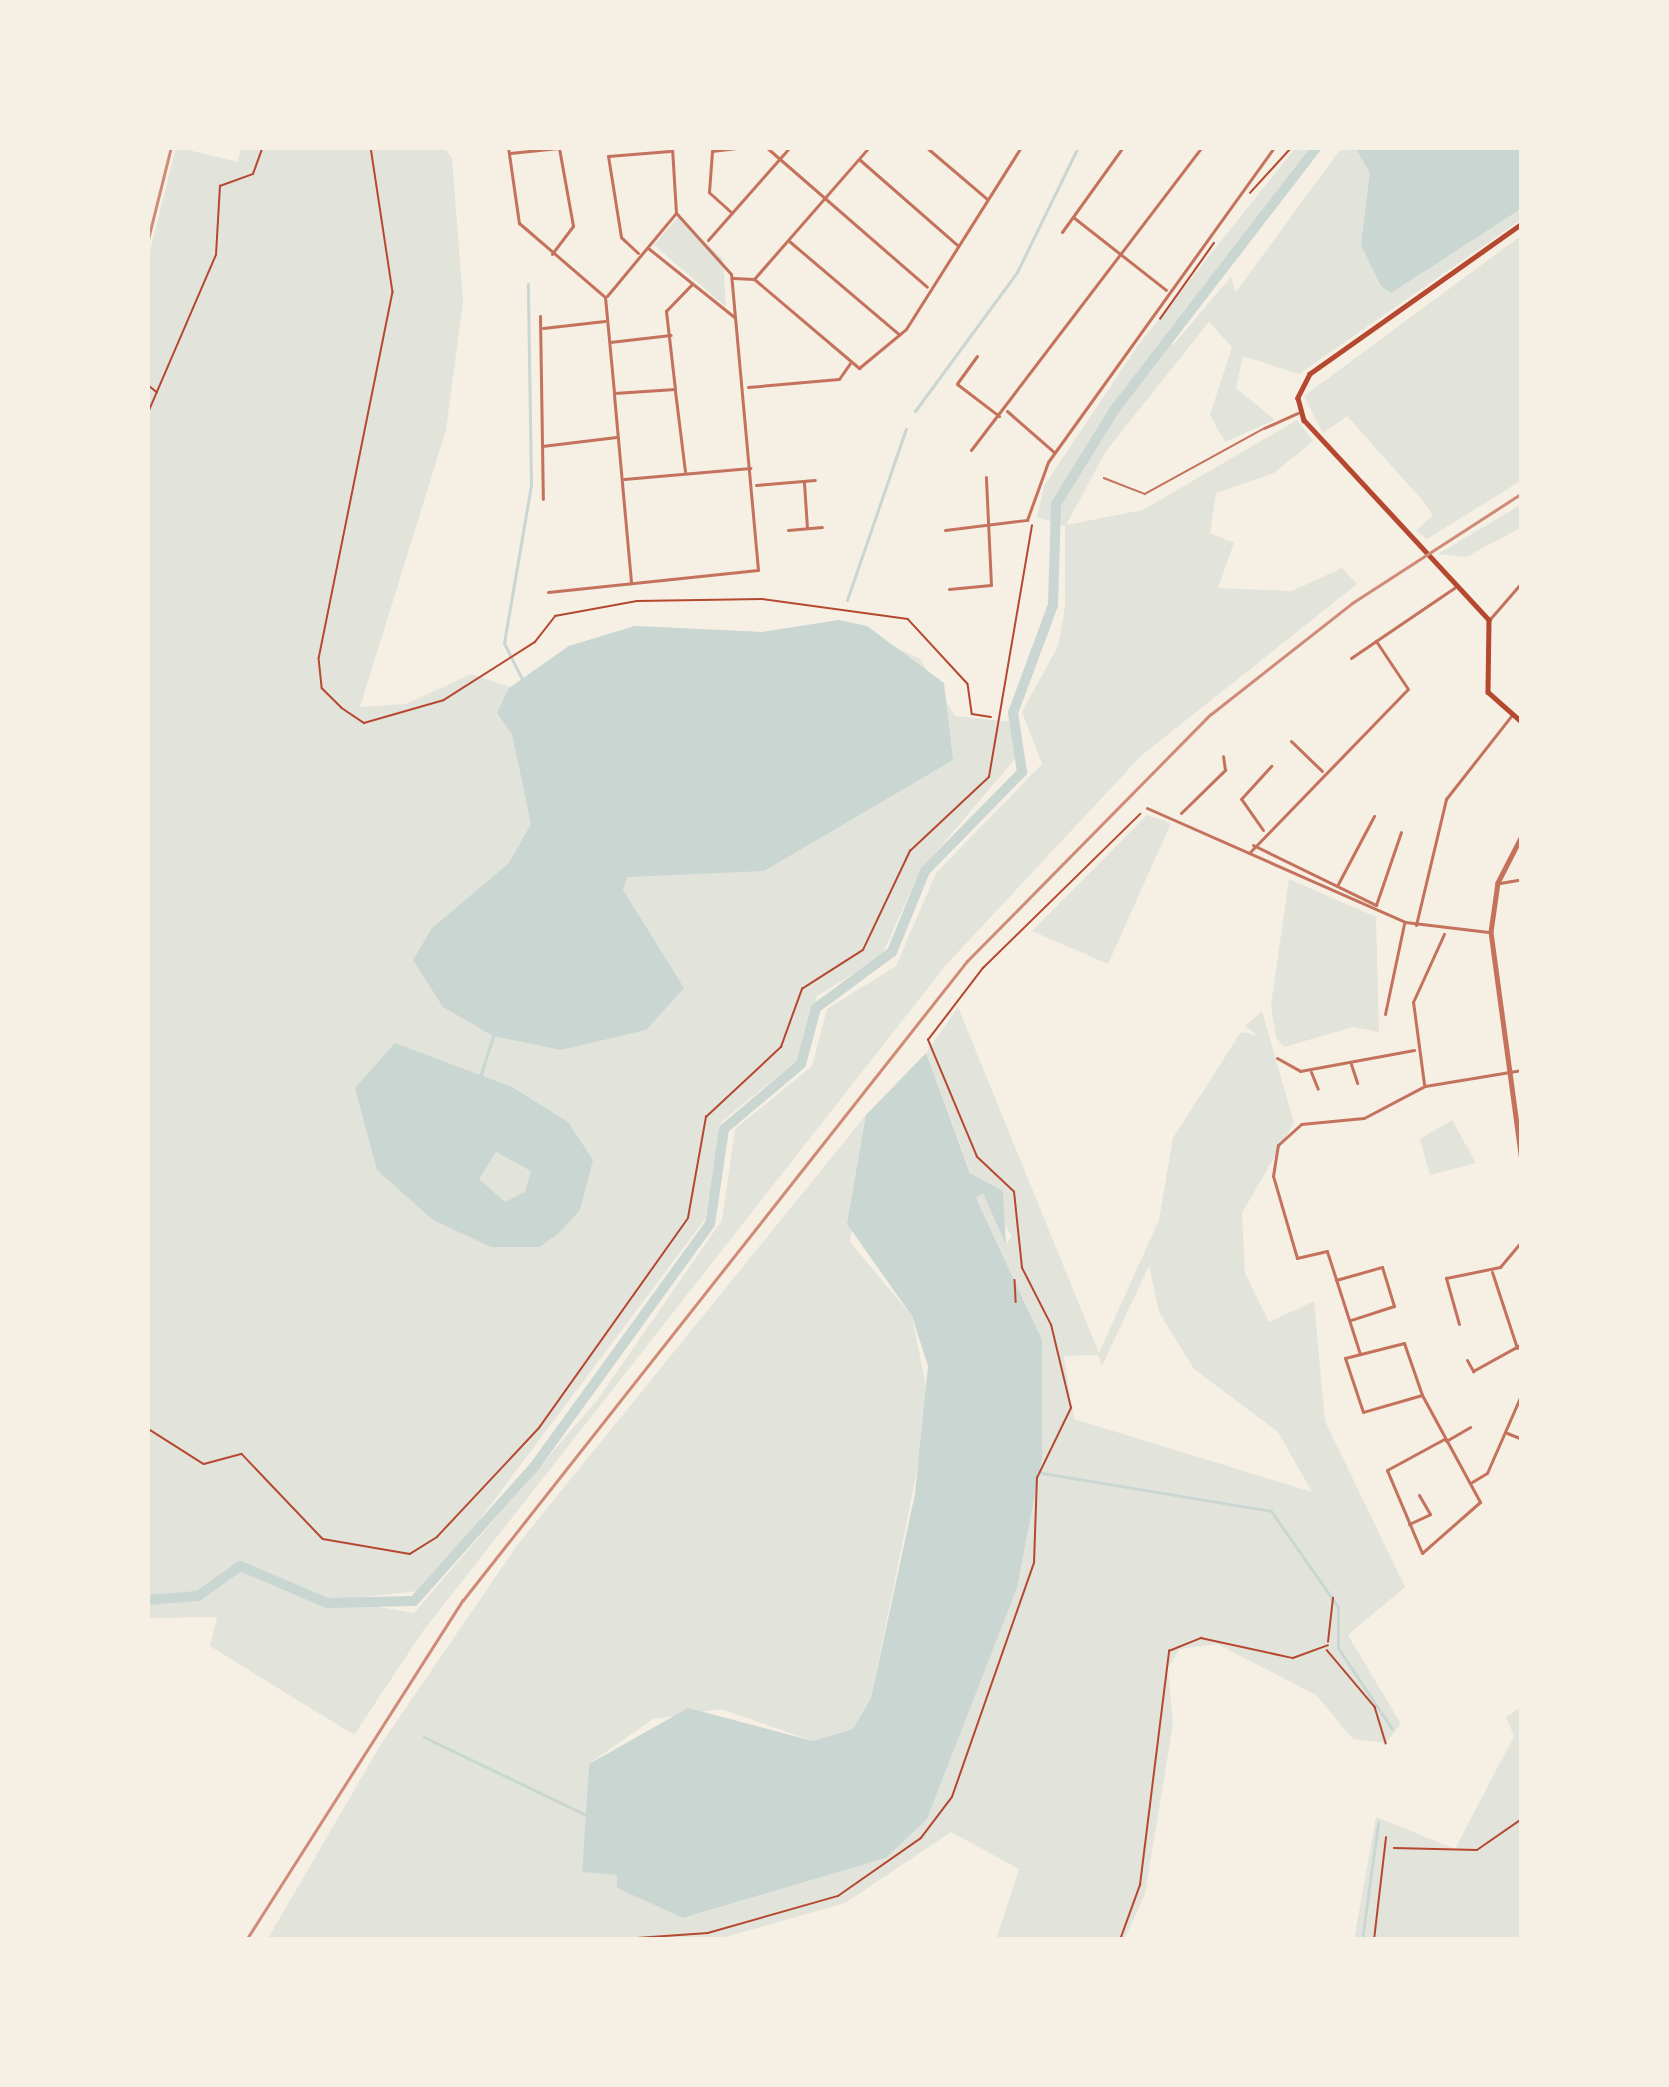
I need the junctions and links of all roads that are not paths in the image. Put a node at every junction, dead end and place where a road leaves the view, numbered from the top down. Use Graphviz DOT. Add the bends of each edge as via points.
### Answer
graph roads {
  1 [pos="606,147"];
  2 [pos="743,147"];
  3 [pos="766,147"];
  4 [pos="790,147"];
  5 [pos="869,147"];
  6 [pos="926,147"];
  7 [pos="1007,147"];
  8 [pos="1021,147"];
  9 [pos="1123,147"];
  10 [pos="1202,147"];
  11 [pos="1274,147"];
  12 [pos="672,149"];
  13 [pos="508,150"];
  14 [pos="1016,155"];
  15 [pos="608,156"];
  16 [pos="859,159"];
  17 [pos="779,160"];
  18 [pos="824,198"];
  19 [pos="988,200"];
  20 [pos="676,213"];
  21 [pos="732,213"];
  22 [pos="1073,218"];
  23 [pos="1522,224"];
  24 [pos="1062,232"];
  25 [pos="708,240"];
  26 [pos="788,240"];
  27 [pos="958,246"];
  28 [pos="646,247"];
  29 [pos="552,254"];
  30 [pos="640,254"];
  31 [pos="1118,254"];
  32 [pos="732,278"];
  33 [pos="754,278"];
  34 [pos="692,284"];
  35 [pos="930,290"];
  36 [pos="1168,292"];
  37 [pos="605,298"];
  38 [pos="540,316"];
  39 [pos="735,318"];
  40 [pos="607,321"];
  41 [pos="541,328"];
  42 [pos="671,334"];
  43 [pos="900,335"];
  44 [pos="608,342"];
  45 [pos="977,356"];
  46 [pos="851,362"];
  47 [pos="747,388"];
  48 [pos="675,389"];
  49 [pos="614,393"];
  50 [pos="1005,409"];
  51 [pos="1300,413"];
  52 [pos="999,416"];
  53 [pos="1264,428"];
  54 [pos="618,436"];
  55 [pos="541,446"];
  56 [pos="971,450"];
  57 [pos="1056,453"];
  58 [pos="753,467"];
  59 [pos="685,474"];
  60 [pos="986,477"];
  61 [pos="1104,478"];
  62 [pos="623,479"];
  63 [pos="815,480"];
  64 [pos="803,481"];
  65 [pos="754,485"];
  66 [pos="543,499"];
  67 [pos="990,524"];
  68 [pos="822,527"];
  69 [pos="807,528"];
  70 [pos="788,530"];
  71 [pos="945,530"];
  72 [pos="1522,582"];
  73 [pos="631,585"];
  74 [pos="1454,588"];
  75 [pos="949,589"];
  76 [pos="548,592"];
  77 [pos="1489,620"];
  78 [pos="1376,641"];
  79 [pos="1351,658"];
  80 [pos="1511,716"];
  81 [pos="1522,722"];
  82 [pos="1292,741"];
  83 [pos="1223,756"];
  84 [pos="1271,766"];
  85 [pos="1324,773"];
  86 [pos="1147,808"];
  87 [pos="1180,814"];
  88 [pos="1374,816"];
  89 [pos="1264,832"];
  90 [pos="1401,832"];
  91 [pos="1522,836"];
  92 [pos="1253,844"];
  93 [pos="1249,854"];
  94 [pos="1522,879"];
  95 [pos="1498,883"];
  96 [pos="1337,886"];
  97 [pos="1405,922"];
  98 [pos="1416,926"];
  99 [pos="1491,932"];
  100 [pos="1444,933"];
  101 [pos="1384,1014"];
  102 [pos="1416,1050"];
  103 [pos="1277,1058"];
  104 [pos="1351,1062"];
  105 [pos="1310,1070"];
  106 [pos="1522,1070"];
  107 [pos="1503,1072"];
  108 [pos="1357,1083"];
  109 [pos="1425,1086"];
  110 [pos="1318,1089"];
  111 [pos="1522,1162"];
  112 [pos="1522,1241"];
  113 [pos="1492,1270"];
  114 [pos="1434,1277"];
  115 [pos="1446,1278"];
  116 [pos="1336,1280"];
  117 [pos="1349,1321"];
  118 [pos="1448,1329"];
  119 [pos="1520,1346"];
  120 [pos="1360,1354"];
  121 [pos="1467,1360"];
  122 [pos="1522,1394"];
  123 [pos="1422,1395"];
  124 [pos="1469,1427"];
  125 [pos="1506,1432"];
  126 [pos="1522,1438"];
  127 [pos="1445,1440"];
  128 [pos="1472,1482"];
  129 [pos="1419,1495"];
  130 [pos="1408,1525"];
  1 -- 15 [label="street"];
  2 -- 21 [label="street" via="712,151 709,192"];
  3 -- 17 [label="street"];
  4 -- 17 [label="street"];
  5 -- 16 [label="street"];
  6 -- 19 [label="street"];
  7 -- 14 [label="street"];
  8 -- 14 [label="street"];
  9 -- 22 [label="street"];
  10 -- 31 [label="street"];
  11 -- 36 [label="street"];
  12 -- 15 [label="street"];
  12 -- 20 [label="street"];
  13 -- 29 [label="street" via="519,223"];
  13 -- 29 [label="street" via="559,148 573,226"];
  14 -- 19 [label="street"];
  15 -- 30 [label="street" via="621,236"];
  16 -- 18 [label="street"];
  16 -- 27 [label="street"];
  17 -- 18 [label="street"];
  17 -- 21 [label="street"];
  18 -- 26 [label="street"];
  18 -- 35 [label="street"];
  19 -- 27 [label="street"];
  20 -- 25 [label="street"];
  20 -- 28 [label="street"];
  21 -- 25 [label="street"];
  22 -- 24 [label="street"];
  22 -- 31 [label="street"];
  23 -- 51 [label="main road" via="1310,374"];
  25 -- 32 [label="street"];
  26 -- 33 [label="street"];
  26 -- 43 [label="street"];
  27 -- 35 [label="street"];
  28 -- 30 [label="street"];
  28 -- 34 [label="street"];
  29 -- 37 [label="street"];
  30 -- 37 [label="street"];
  31 -- 36 [label="street"];
  31 -- 50 [label="street"];
  32 -- 33 [label="street"];
  32 -- 39 [label="street"];
  33 -- 46 [label="street"];
  34 -- 39 [label="street"];
  34 -- 42 [label="street" via="666,311"];
  35 -- 43 [label="street"];
  36 -- 57 [label="street"];
  37 -- 40 [label="street"];
  38 -- 41 [label="street"];
  39 -- 47 [label="street"];
  40 -- 41 [label="street"];
  40 -- 44 [label="street"];
  41 -- 55 [label="street"];
  42 -- 44 [label="street"];
  42 -- 48 [label="street"];
  43 -- 46 [label="street" via="859,368"];
  44 -- 49 [label="street"];
  45 -- 52 [label="street" via="957,384"];
  46 -- 47 [label="street" via="839,380"];
  47 -- 58 [label="street"];
  48 -- 49 [label="street"];
  48 -- 59 [label="street"];
  49 -- 54 [label="street"];
  50 -- 52 [label="street"];
  50 -- 57 [label="street"];
  51 -- 53 [label="street"];
  51 -- 74 [label="main road"];
  52 -- 56 [label="street"];
  53 -- 61 [label="lane" via="1144,494"];
  54 -- 55 [label="street"];
  54 -- 62 [label="street"];
  55 -- 66 [label="street"];
  57 -- 67 [label="street" via="1027,520"];
  58 -- 59 [label="street"];
  58 -- 65 [label="street"];
  59 -- 62 [label="street"];
  60 -- 67 [label="street"];
  62 -- 73 [label="street"];
  63 -- 64 [label="street"];
  64 -- 65 [label="street"];
  64 -- 69 [label="street"];
  65 -- 73 [label="street" via="753,574"];
  67 -- 71 [label="street"];
  67 -- 75 [label="street" via="991,586"];
  68 -- 69 [label="street"];
  69 -- 70 [label="street"];
  72 -- 77 [label="street"];
  73 -- 76 [label="street"];
  74 -- 77 [label="main road"];
  74 -- 78 [label="street"];
  77 -- 80 [label="main road" via="1488,692"];
  78 -- 79 [label="street"];
  78 -- 85 [label="street" via="1408,688"];
  80 -- 81 [label="main road"];
  80 -- 98 [label="street" via="1446,799"];
  82 -- 85 [label="street"];
  83 -- 87 [label="street" via="1225,770"];
  84 -- 89 [label="street" via="1241,799"];
  85 -- 89 [label="street"];
  86 -- 87 [label="street"];
  87 -- 93 [label="street"];
  88 -- 96 [label="street"];
  89 -- 92 [label="street"];
  90 -- 96 [label="street" via="1376,904"];
  91 -- 95 [label="street"];
  92 -- 93 [label="street"];
  92 -- 96 [label="street"];
  93 -- 97 [label="street"];
  94 -- 95 [label="street"];
  95 -- 99 [label="street"];
  97 -- 98 [label="street"];
  97 -- 101 [label="street"];
  98 -- 100 [label="street"];
  99 -- 100 [label="street"];
  99 -- 107 [label="street"];
  100 -- 102 [label="street" via="1415,990"];
  102 -- 104 [label="street"];
  102 -- 109 [label="street"];
  103 -- 105 [label="street"];
  104 -- 105 [label="street"];
  104 -- 108 [label="street"];
  105 -- 110 [label="street"];
  106 -- 107 [label="street"];
  107 -- 109 [label="street"];
  107 -- 111 [label="street"];
  109 -- 116 [label="street" via="1373,1116 1309,1122 1283,1138 1272,1167 1297,1258 1327,1251"];
  112 -- 113 [label="street"];
  113 -- 115 [label="street"];
  113 -- 119 [label="street"];
  114 -- 115 [label="street"];
  115 -- 118 [label="street" via="1456,1324"];
  116 -- 117 [label="street"];
  116 -- 117 [label="street" via="1382,1267 1394,1306"];
  117 -- 120 [label="street"];
  119 -- 121 [label="street" via="1473,1371"];
  120 -- 123 [label="street" via="1404,1342"];
  120 -- 123 [label="street" via="1345,1358 1363,1412"];
  122 -- 125 [label="street"];
  123 -- 127 [label="street"];
  124 -- 127 [label="street"];
  125 -- 126 [label="street"];
  125 -- 128 [label="street"];
  127 -- 128 [label="street"];
  127 -- 130 [label="street" via="1388,1470"];
  128 -- 130 [label="street" via="1475,1513 1429,1550"];
  129 -- 130 [label="street" via="1430,1514"];
}
